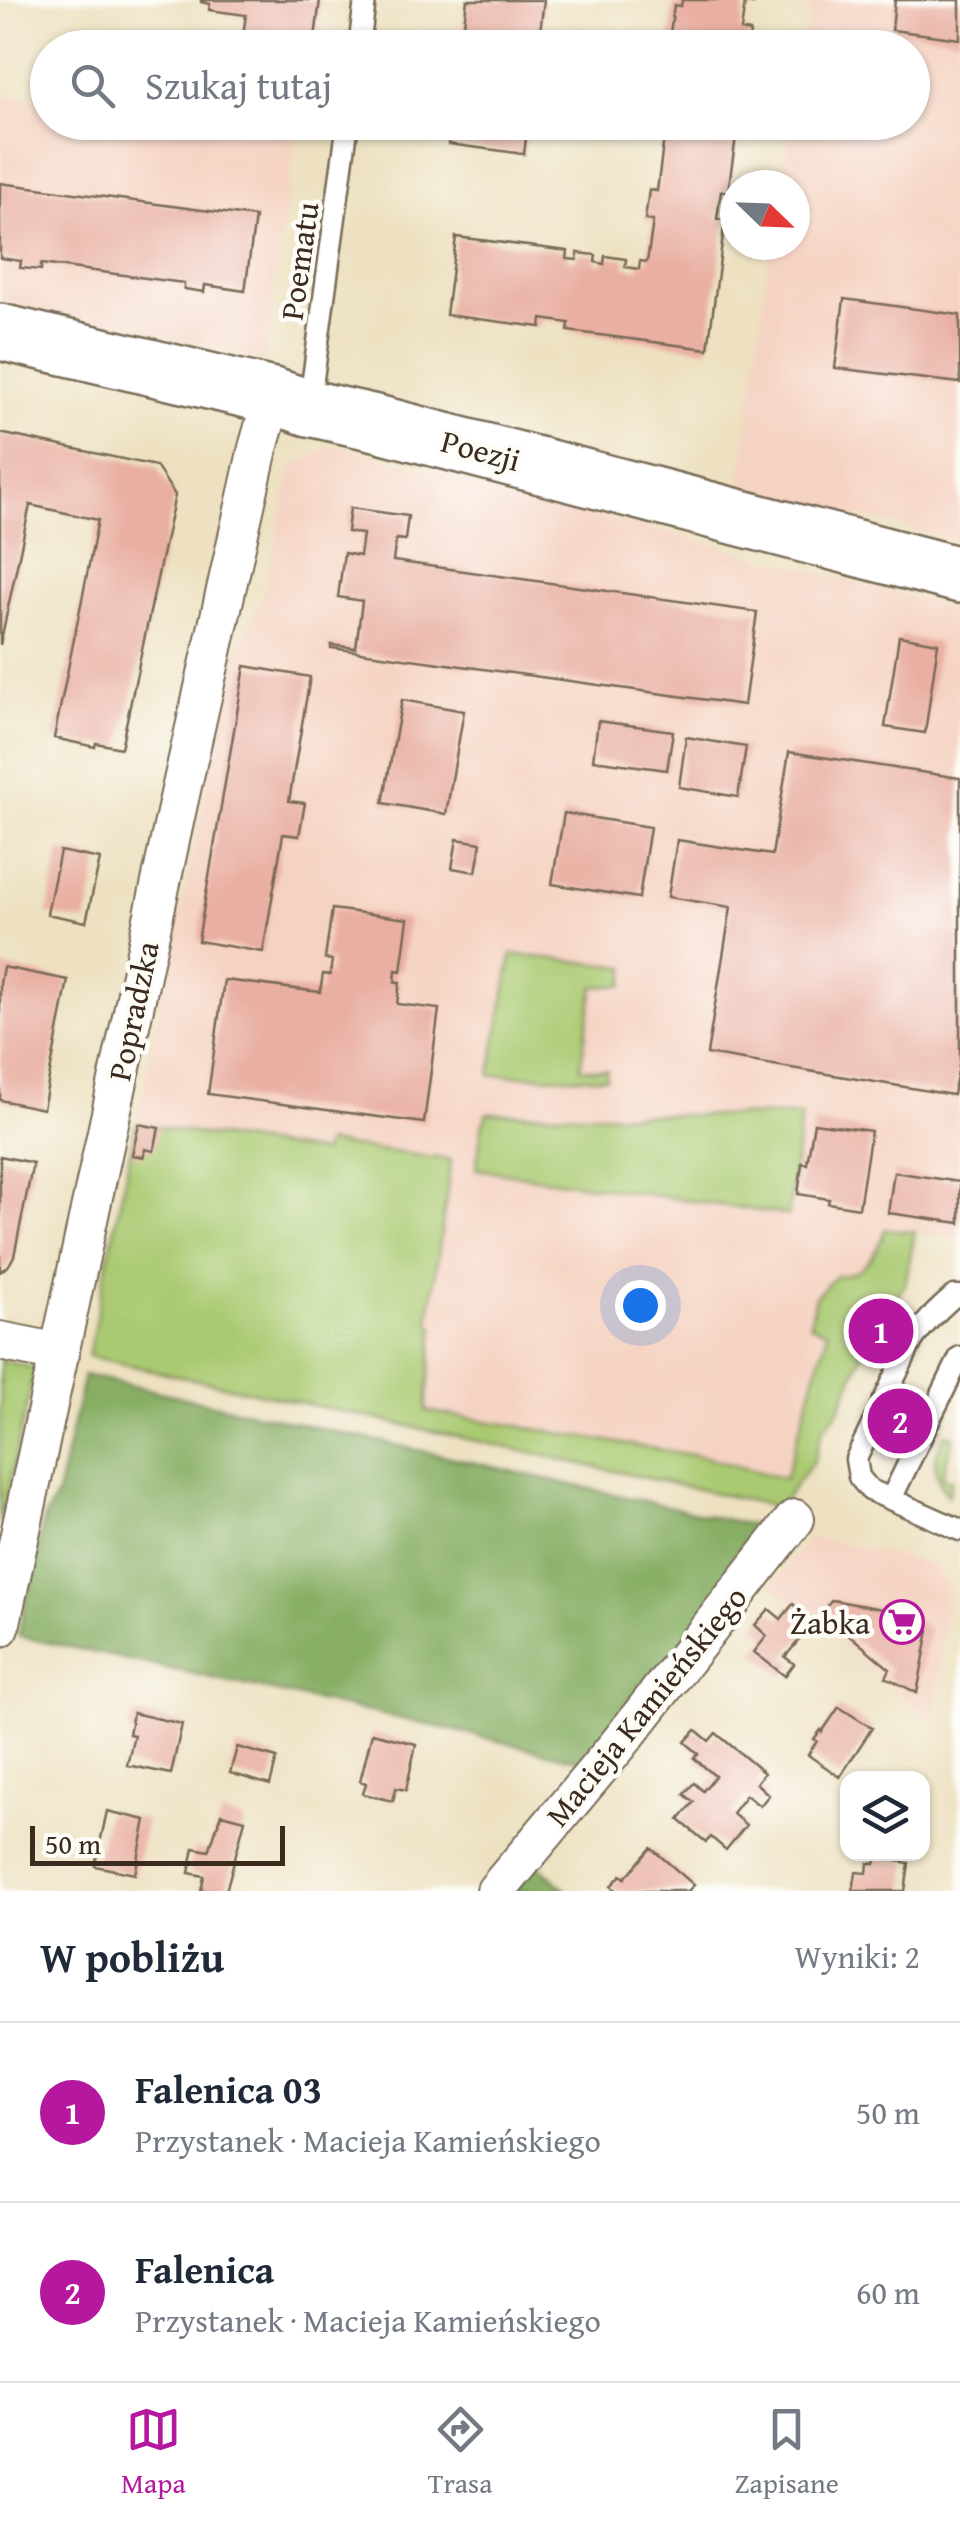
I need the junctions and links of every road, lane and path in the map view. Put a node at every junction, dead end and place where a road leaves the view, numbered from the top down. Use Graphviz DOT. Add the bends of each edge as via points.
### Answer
graph roads {
  1 [pos="365,0"];
  2 [pos="361,30"];
  3 [pos="344,140"];
  4 [pos="0,332"];
  5 [pos="291,402"];
  6 [pos="960,575"];
  7 [pos="960,1296"];
  8 [pos="0,1342"];
  9 [pos="60,1353"];
  10 [pos="960,1357"];
  11 [pos="891,1499"];
  12 [pos="795,1519"];
  13 [pos="960,1530"];
  14 [pos="0,1627"];
  15 [pos="496,1891"];
  1 -- 2 [label="lane"];
  3 -- 5 [label="lane, Poematu"];
  4 -- 5 [label="street, Poezji"];
  5 -- 6 [label="street, Poezji"];
  5 -- 9 [label="street, Popradzka" via="254,467"];
  7 -- 11 [label="lane" via="918,1333 856,1459 867,1487"];
  8 -- 9 [label="street"];
  9 -- 14 [label="street, Popradzka"];
  10 -- 11 [label="lane"];
  11 -- 13 [label="lane"];
  12 -- 15 [label="street, Macieja Kamieńskiego"];
}
